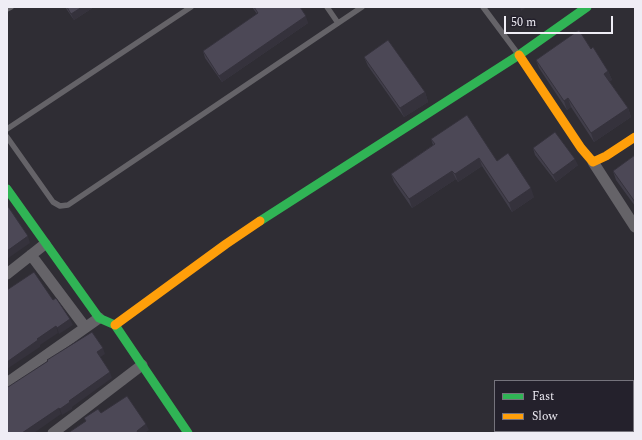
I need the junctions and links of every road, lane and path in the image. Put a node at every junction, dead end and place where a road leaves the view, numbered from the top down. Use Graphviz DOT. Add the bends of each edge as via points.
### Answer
graph roads {
  1 [pos="10,7"];
  2 [pos="191,7"];
  3 [pos="327,7"];
  4 [pos="362,7"];
  5 [pos="483,7"];
  6 [pos="588,7"];
  7 [pos="7,9"];
  8 [pos="338,23"];
  9 [pos="519,55"];
  10 [pos="7,129"];
  11 [pos="7,137"];
  12 [pos="635,137"];
  13 [pos="593,162"];
  14 [pos="7,189"];
  15 [pos="635,227"];
  16 [pos="45,244"];
  17 [pos="31,256"];
  18 [pos="7,274"];
  19 [pos="99,318"];
  20 [pos="115,325"];
  21 [pos="85,327"];
  22 [pos="142,365"];
  23 [pos="7,383"];
  24 [pos="53,433"];
  25 [pos="188,433"];
  1 -- 7 [label="lane"];
  2 -- 10 [label="lane"];
  3 -- 8 [label="lane"];
  4 -- 8 [label="lane"];
  5 -- 9 [label="lane"];
  6 -- 9 [label="street"];
  8 -- 11 [label="lane" via="68,205 60,206 53,202"];
  9 -- 13 [label="street"];
  9 -- 20 [label="street" via="226,244"];
  12 -- 13 [label="street"];
  13 -- 15 [label="street"];
  14 -- 16 [label="street"];
  16 -- 17 [label="street"];
  16 -- 19 [label="street"];
  17 -- 18 [label="street"];
  17 -- 21 [label="street"];
  19 -- 20 [label="street"];
  19 -- 21 [label="street"];
  20 -- 22 [label="street"];
  21 -- 23 [label="street"];
  22 -- 24 [label="street"];
  22 -- 25 [label="street"];
}
